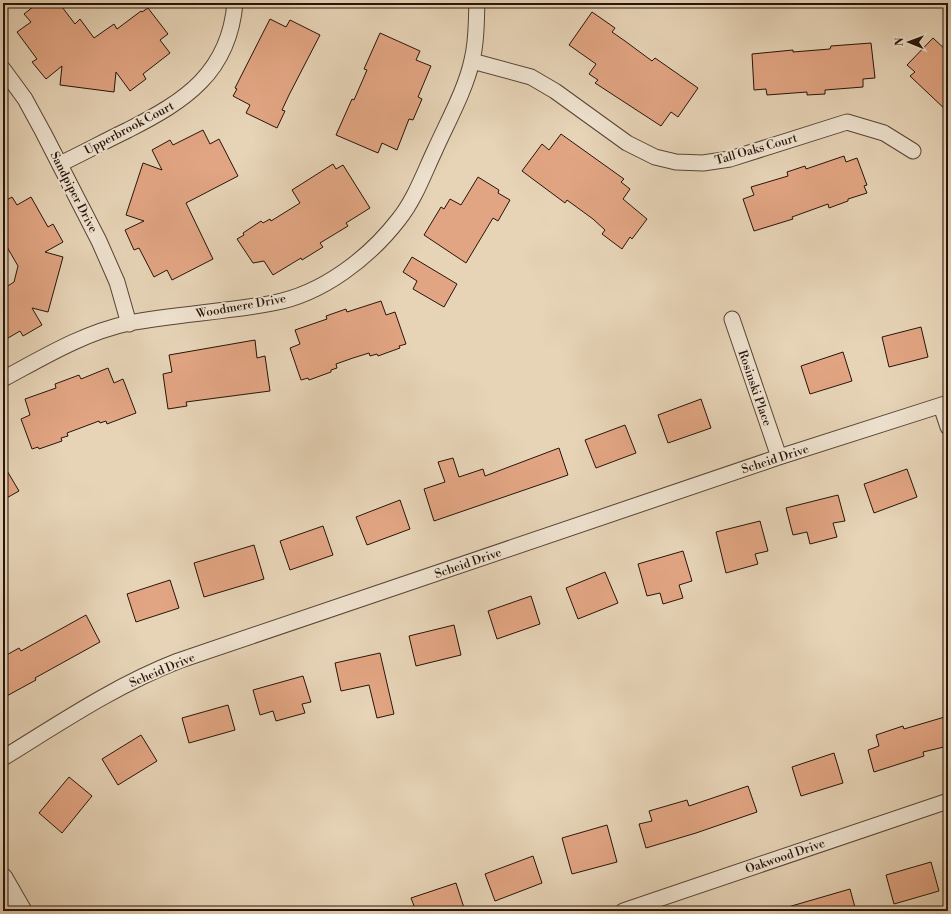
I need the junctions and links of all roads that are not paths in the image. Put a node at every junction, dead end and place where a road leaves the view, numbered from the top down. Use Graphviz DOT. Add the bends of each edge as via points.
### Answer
graph roads {
  1 [pos="235,3"];
  2 [pos="477,3"];
  3 [pos="472,61"];
  4 [pos="3,69"];
  5 [pos="913,151"];
  6 [pos="60,164"];
  7 [pos="732,319"];
  8 [pos="129,324"];
  9 [pos="3,379"];
  10 [pos="944,405"];
  11 [pos="948,427"];
  12 [pos="779,458"];
  13 [pos="3,758"];
  14 [pos="948,801"];
  15 [pos="3,878"];
  16 [pos="22,911"];
  17 [pos="623,911"];
  1 -- 6 [label="street, Upperbrook Court" via="230,35 206,78 164,112"];
  2 -- 3 [label="street, Woodmere Drive"];
  3 -- 5 [label="street, Tall Oaks Court" via="531,77 555,91 627,143 655,157 676,162 703,163 730,158 847,122 884,133"];
  3 -- 8 [label="street, Woodmere Drive" via="457,101 418,186 400,218 375,247 351,266 302,295 274,303"];
  4 -- 6 [label="street, Sandpiper Drive" via="25,99"];
  6 -- 8 [label="street, Sandpiper Drive" via="117,282"];
  7 -- 12 [label="street, Rosinski Place"];
  8 -- 9 [label="street, Woodmere Drive" via="86,335"];
  10 -- 11 [label="street"];
  10 -- 12 [label="street, Scheid Drive"];
  12 -- 13 [label="street, Scheid Drive" via="166,666 117,690"];
  14 -- 17 [label="street, Oakwood Drive"];
  15 -- 16 [label="street"];
}
